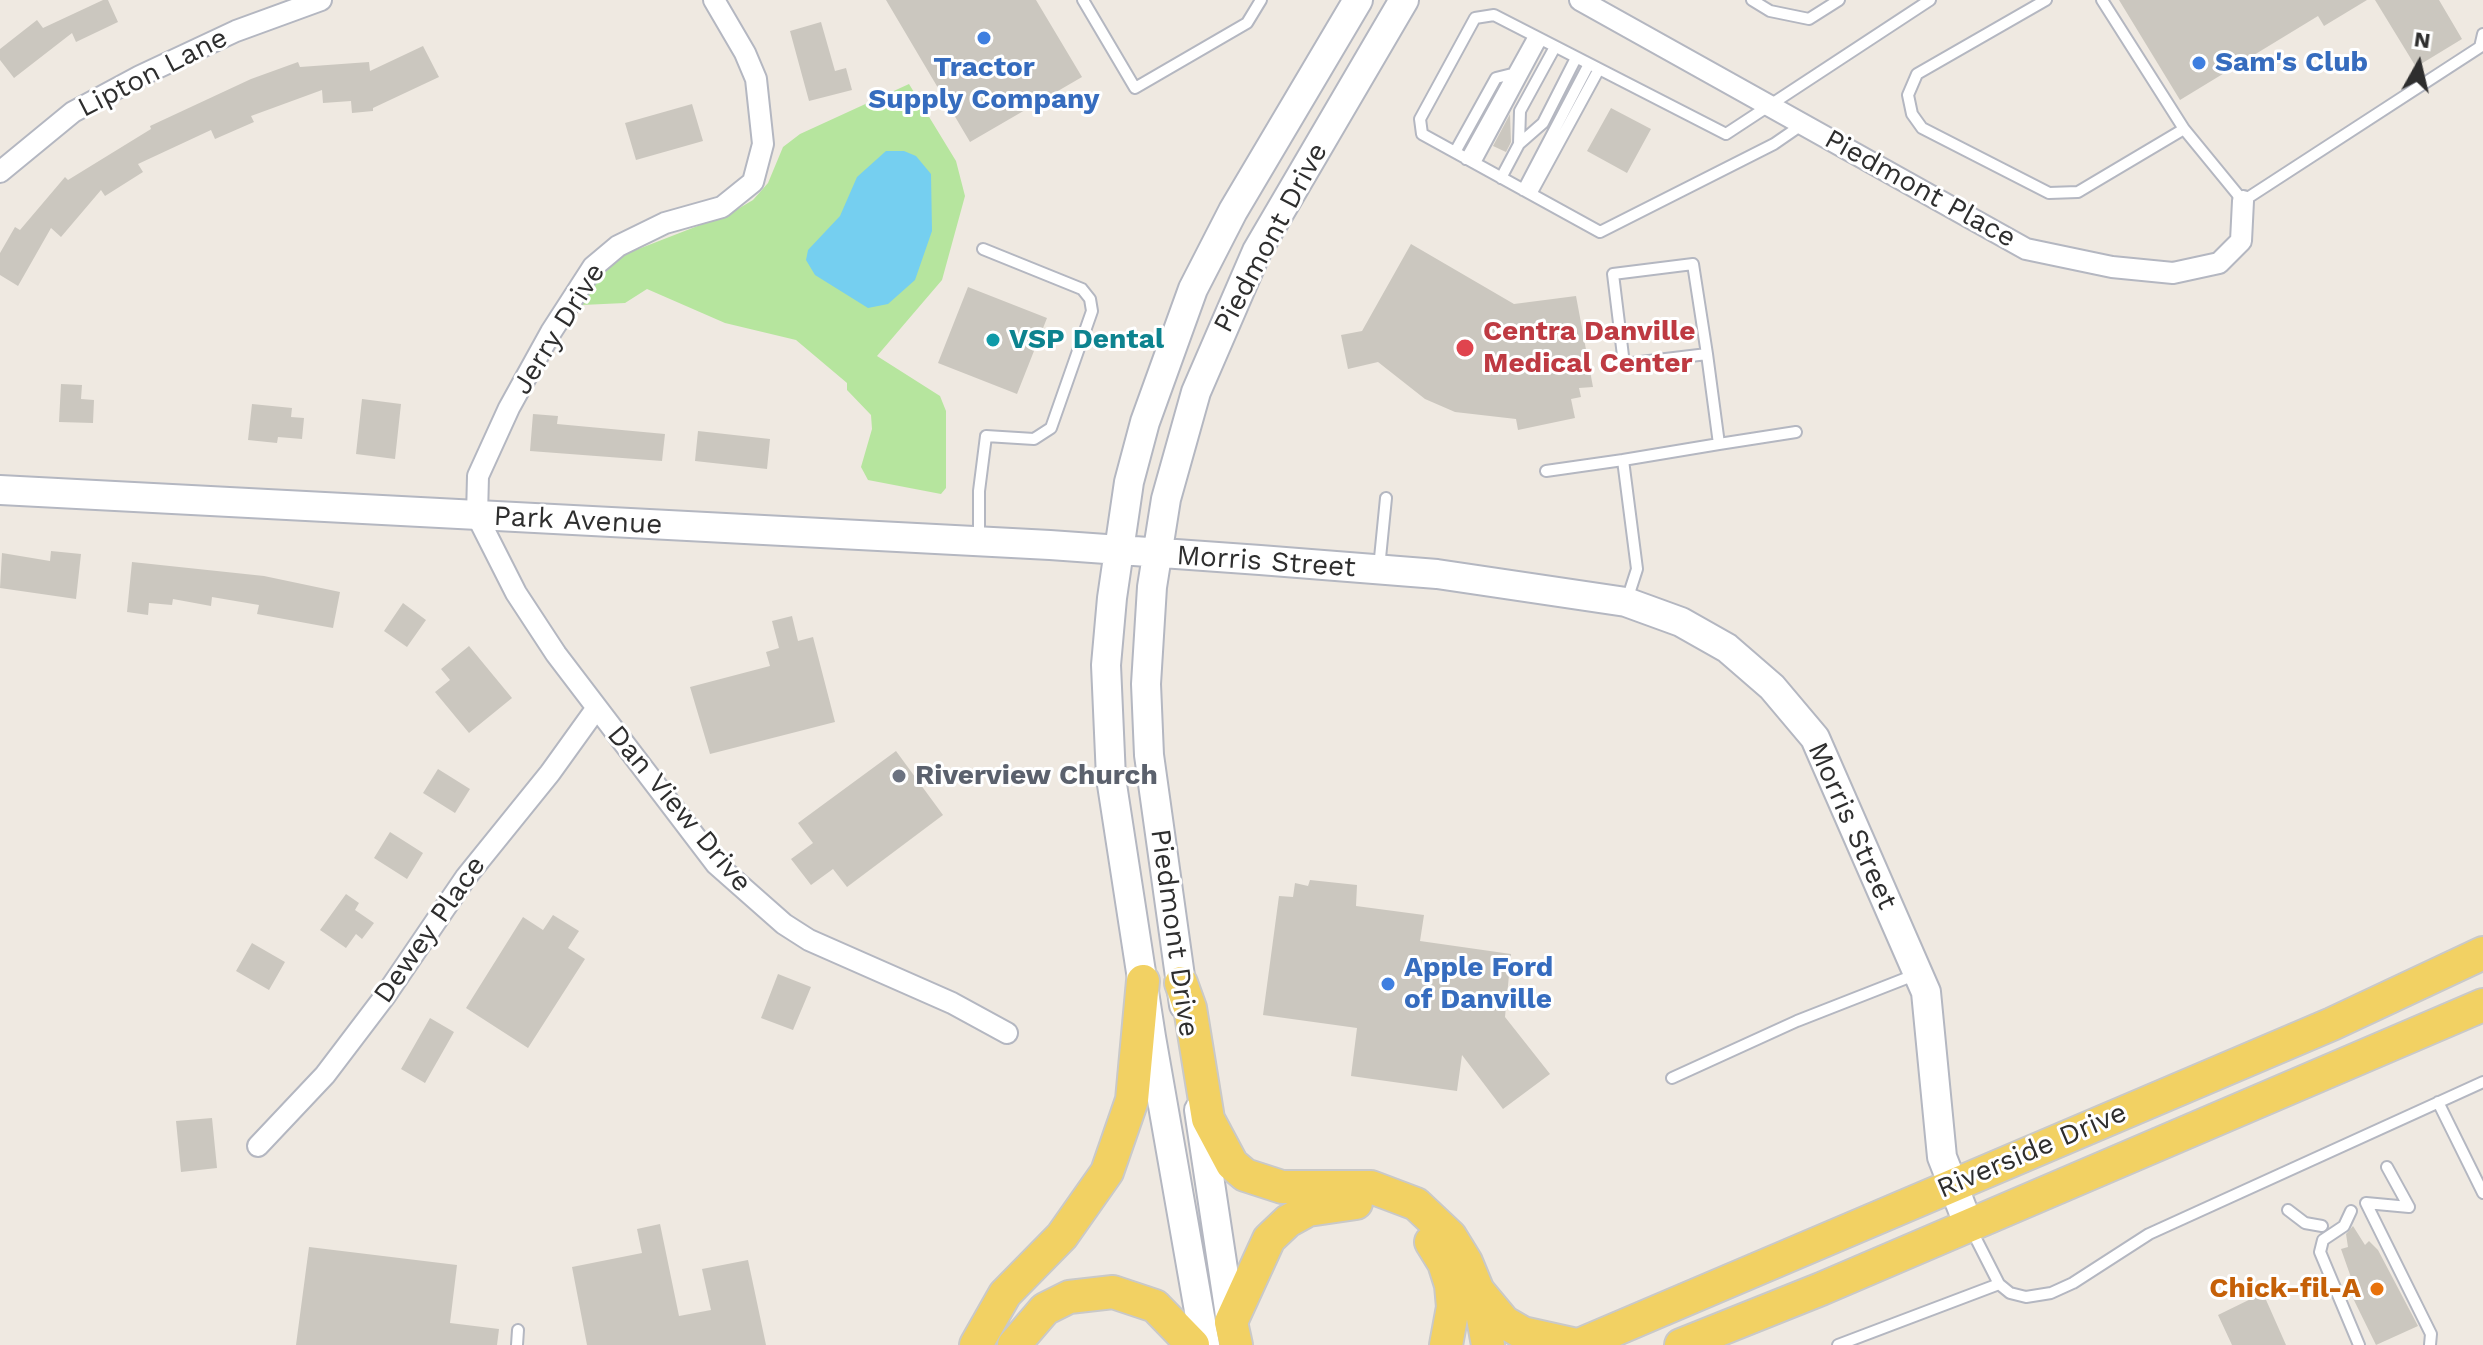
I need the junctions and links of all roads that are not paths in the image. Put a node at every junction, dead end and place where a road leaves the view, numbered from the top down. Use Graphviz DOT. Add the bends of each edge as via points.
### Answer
graph roads {
  1 [pos="321,0"];
  2 [pos="714,0"];
  3 [pos="1083,0"];
  4 [pos="1261,0"];
  5 [pos="1358,0"];
  6 [pos="1404,0"];
  7 [pos="1580,0"];
  8 [pos="1752,0"];
  9 [pos="1839,0"];
  10 [pos="1930,0"];
  11 [pos="2046,0"];
  12 [pos="2102,0"];
  13 [pos="2483,34"];
  14 [pos="1537,38"];
  15 [pos="1555,47"];
  16 [pos="1576,58"];
  17 [pos="1594,66"];
  18 [pos="1512,74"];
  19 [pos="1769,105"];
  20 [pos="1803,124"];
  21 [pos="2184,129"];
  22 [pos="1519,144"];
  23 [pos="1455,152"];
  24 [pos="1470,161"];
  25 [pos="0,172"];
  26 [pos="1501,178"];
  27 [pos="1527,192"];
  28 [pos="2243,201"];
  29 [pos="983,249"];
  30 [pos="1707,354"];
  31 [pos="1796,432"];
  32 [pos="1719,444"];
  33 [pos="1623,460"];
  34 [pos="1546,471"];
  35 [pos="0,490"];
  36 [pos="1386,498"];
  37 [pos="477,516"];
  38 [pos="979,541"];
  39 [pos="1117,551"];
  40 [pos="1156,554"];
  41 [pos="1379,570"];
  42 [pos="1626,602"];
  43 [pos="596,709"];
  44 [pos="2483,953"];
  45 [pos="1919,973"];
  46 [pos="1143,981"];
  47 [pos="1181,983"];
  48 [pos="2483,1005"];
  49 [pos="1007,1033"];
  50 [pos="1672,1078"];
  51 [pos="2483,1082"];
  52 [pos="2438,1102"];
  53 [pos="258,1146"];
  54 [pos="2387,1167"];
  55 [pos="2480,1178"];
  56 [pos="1951,1186"];
  57 [pos="2483,1193"];
  58 [pos="2288,1210"];
  59 [pos="2351,1211"];
  60 [pos="1969,1226"];
  61 [pos="2322,1226"];
  62 [pos="1999,1284"];
  63 [pos="1478,1291"];
  64 [pos="518,1330"];
  65 [pos="1234,1334"];
  66 [pos="517,1345"];
  67 [pos="976,1345"];
  68 [pos="1014,1345"];
  69 [pos="1193,1345"];
  70 [pos="1205,1345"];
  71 [pos="1446,1345"];
  72 [pos="1488,1345"];
  73 [pos="1578,1345"];
  74 [pos="1681,1345"];
  75 [pos="1838,1345"];
  76 [pos="2359,1345"];
  77 [pos="2430,1345"];
  1 -- 25 [label="street, Lipton Lane" via="236,31 140,76 73,112"];
  2 -- 37 [label="street, Jerry Drive" via="756,79 763,144 753,182 722,207 665,223 618,246 593,267 509,408 478,476"];
  3 -- 4 [label="lane" via="1135,88 1247,23"];
  5 -- 39 [label="main road, Piedmont Drive" via="1193,289 1145,422"];
  6 -- 40 [label="main road, Piedmont Drive" via="1263,240 1228,311 1181,439"];
  7 -- 19 [label="street, Piedmont Place"];
  8 -- 9 [label="lane" via="1770,11 1809,19"];
  10 -- 19 [label="lane"];
  11 -- 21 [label="lane" via="1917,74 1908,95 1922,128 2049,193 2078,192"];
  12 -- 21 [label="lane"];
  13 -- 28 [label="lane" via="2480,47"];
  14 -- 15 [label="lane"];
  14 -- 18 [label="lane"];
  14 -- 23 [label="lane" via="1494,15 1475,18 1420,119 1422,134"];
  14 -- 24 [label="lane"];
  15 -- 16 [label="lane"];
  15 -- 22 [label="lane" via="1520,111"];
  16 -- 17 [label="lane"];
  16 -- 22 [label="lane" via="1543,123"];
  17 -- 19 [label="lane" via="1726,134"];
  17 -- 27 [label="lane"];
  18 -- 23 [label="lane" via="1496,78"];
  18 -- 24 [label="lane"];
  19 -- 20 [label="street, Piedmont Place"];
  20 -- 27 [label="lane" via="1774,144 1600,232"];
  20 -- 28 [label="street, Piedmont Place" via="2026,249 2112,267 2173,273 2219,263 2241,241"];
  21 -- 28 [label="lane"];
  22 -- 26 [label="lane"];
  23 -- 24 [label="lane"];
  24 -- 26 [label="lane"];
  26 -- 27 [label="lane"];
  29 -- 38 [label="lane" via="1082,289 1092,311 1051,428 1034,439 986,436"];
  30 -- 30 [label="lane" via="1693,264 1613,274 1624,364"];
  30 -- 32 [label="lane"];
  31 -- 32 [label="lane"];
  32 -- 33 [label="lane"];
  33 -- 34 [label="lane"];
  33 -- 42 [label="lane" via="1637,569"];
  35 -- 37 [label="main road, Park Avenue"];
  36 -- 41 [label="lane"];
  37 -- 38 [label="main road, Park Avenue"];
  37 -- 43 [label="street, Dan View Drive" via="516,593"];
  38 -- 39 [label="main road, Park Avenue"];
  39 -- 40 [label="main road, Park Avenue"];
  39 -- 46 [label="main road, Piedmont Drive" via="1106,665 1111,778"];
  40 -- 41 [label="main road, Morris Street"];
  40 -- 47 [label="main road, Piedmont Drive" via="1146,684 1149,755"];
  41 -- 42 [label="main road, Morris Street"];
  42 -- 45 [label="main road, Morris Street" via="1681,622 1727,648 1772,687 1815,738"];
  43 -- 49 [label="street, Dan View Drive" via="716,864 784,924"];
  43 -- 53 [label="street, Dewey Place" via="466,877 325,1075"];
  44 -- 56 [label="main road, Riverside Drive"];
  45 -- 50 [label="lane"];
  45 -- 56 [label="main road, Morris Street" via="1926,992 1939,1140"];
  46 -- 67 [label="main road" via="1132,1100 1107,1172 1062,1236 1005,1294"];
  46 -- 70 [label="main road, Piedmont Drive"];
  47 -- 63 [label="main road" via="1208,1119 1232,1164 1245,1175 1282,1187 1371,1187 1416,1204 1450,1236"];
  47 -- 65 [label="main road, Piedmont Drive"];
  48 -- 60 [label="main road, Riverside Drive"];
  51 -- 52 [label="lane"];
  52 -- 55 [label="lane"];
  52 -- 62 [label="lane" via="2149,1234 2051,1293 2026,1297"];
  54 -- 77 [label="lane" via="2409,1207 2366,1203 2431,1334"];
  55 -- 57 [label="lane"];
  56 -- 60 [label="main road, Morris Street"];
  56 -- 73 [label="main road, Riverside Drive"];
  58 -- 61 [label="lane" via="2305,1223"];
  59 -- 76 [label="lane" via="2344,1226 2323,1240 2320,1252"];
  60 -- 62 [label="lane"];
  60 -- 74 [label="main road, Riverside Drive"];
  62 -- 75 [label="lane"];
  63 -- 72 [label="main road"];
  63 -- 73 [label="main road" via="1504,1322 1523,1333"];
  64 -- 66 [label="lane"];
  65 -- 71 [label="main road" via="1259,1255 1280,1227 1308,1210 1353,1203 1393,1213 1432,1244 1451,1285"];
  68 -- 69 [label="main road" via="1045,1309 1091,1292 1135,1297 1155,1306"];
}
